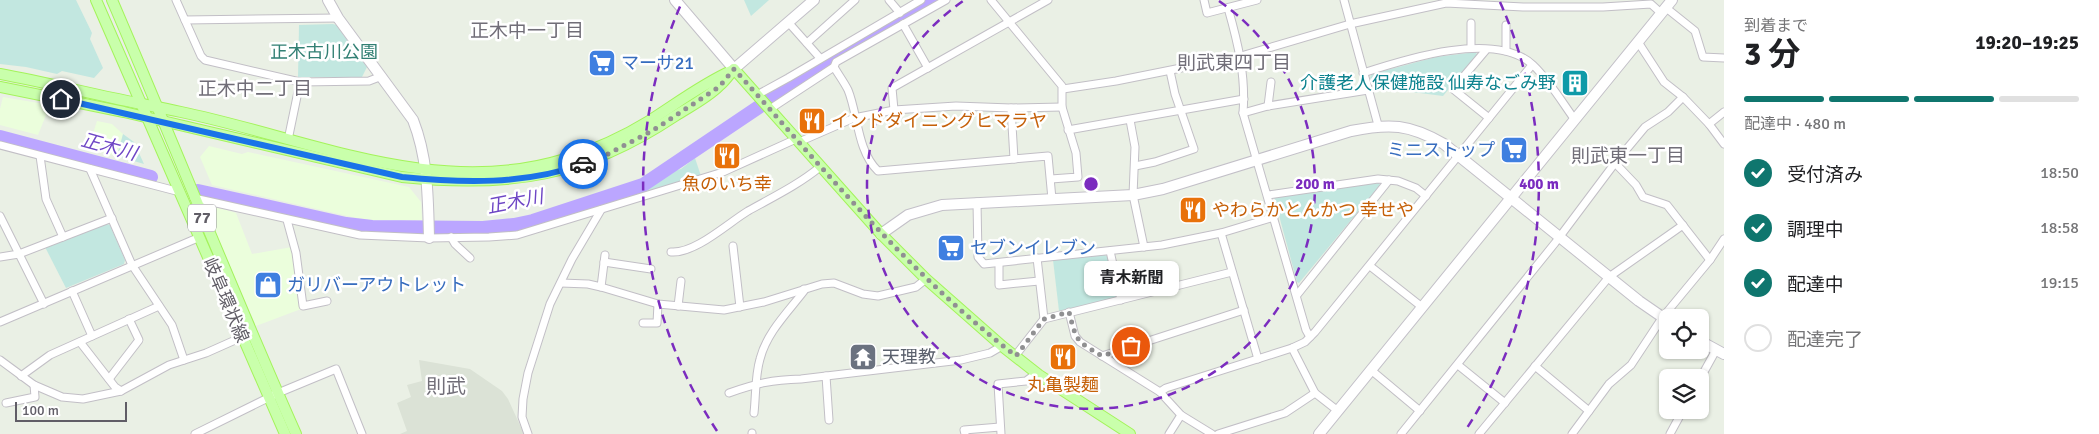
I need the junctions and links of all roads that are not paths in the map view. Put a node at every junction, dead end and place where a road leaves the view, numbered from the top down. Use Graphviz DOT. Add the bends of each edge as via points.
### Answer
graph roads {
  1 [pos="96,0"];
  2 [pos="112,0"];
  3 [pos="176,0"];
  4 [pos="328,0"];
  5 [pos="675,0"];
  6 [pos="814,0"];
  7 [pos="855,0"];
  8 [pos="889,0"];
  9 [pos="922,0"];
  10 [pos="946,0"];
  11 [pos="991,0"];
  12 [pos="1048,0"];
  13 [pos="1204,0"];
  14 [pos="1257,0"];
  15 [pos="1344,0"];
  16 [pos="1666,7"];
  17 [pos="1228,8"];
  18 [pos="900,13"];
  19 [pos="338,18"];
  20 [pos="185,20"];
  21 [pos="788,22"];
  22 [pos="1009,22"];
  23 [pos="1471,23"];
  24 [pos="903,24"];
  25 [pos="1350,24"];
  26 [pos="1506,25"];
  27 [pos="807,42"];
  28 [pos="1638,42"];
  29 [pos="1471,48"];
  30 [pos="1486,50"];
  31 [pos="1506,51"];
  32 [pos="1241,56"];
  33 [pos="820,58"];
  34 [pos="1724,58"];
  35 [pos="1532,64"];
  36 [pos="834,66"];
  37 [pos="928,68"];
  38 [pos="734,69"];
  39 [pos="1170,71"];
  40 [pos="1363,73"];
  41 [pos="0,74"];
  42 [pos="382,76"];
  43 [pos="300,82"];
  44 [pos="1271,82"];
  45 [pos="0,87"];
  46 [pos="1063,89"];
  47 [pos="1368,90"];
  48 [pos="758,96"];
  49 [pos="1683,97"];
  50 [pos="1244,99"];
  51 [pos="142,104"];
  52 [pos="1062,106"];
  53 [pos="1268,106"];
  54 [pos="158,108"];
  55 [pos="769,108"];
  56 [pos="1011,108"];
  57 [pos="894,110"];
  58 [pos="1182,110"];
  59 [pos="1724,112"];
  60 [pos="1243,113"];
  61 [pos="149,118"];
  62 [pos="854,118"];
  63 [pos="1489,118"];
  64 [pos="1130,120"];
  65 [pos="1575,120"];
  66 [pos="164,122"];
  67 [pos="1709,124"];
  68 [pos="1378,125"];
  69 [pos="1068,130"];
  70 [pos="288,140"];
  71 [pos="797,140"];
  72 [pos="1724,144"];
  73 [pos="0,145"];
  74 [pos="1459,155"];
  75 [pos="40,156"];
  76 [pos="1014,159"];
  77 [pos="1258,160"];
  78 [pos="1616,163"];
  79 [pos="1135,166"];
  80 [pos="820,167"];
  81 [pos="90,169"];
  82 [pos="427,175"];
  83 [pos="1051,179"];
  84 [pos="1389,180"];
  85 [pos="180,192"];
  86 [pos="1268,194"];
  87 [pos="1133,195"];
  88 [pos="1426,196"];
  89 [pos="194,198"];
  90 [pos="1510,198"];
  91 [pos="1052,199"];
  92 [pos="977,202"];
  93 [pos="601,210"];
  94 [pos="0,216"];
  95 [pos="1274,217"];
  96 [pos="112,218"];
  97 [pos="287,220"];
  98 [pos="1682,225"];
  99 [pos="1221,233"];
  100 [pos="880,234"];
  101 [pos="429,235"];
  102 [pos="63,237"];
  103 [pos="200,237"];
  104 [pos="451,237"];
  105 [pos="1560,238"];
  106 [pos="1724,239"];
  107 [pos="733,246"];
  108 [pos="1144,247"];
  109 [pos="1110,251"];
  110 [pos="671,252"];
  111 [pos="19,254"];
  112 [pos="0,257"];
  113 [pos="470,258"];
  114 [pos="1036,258"];
  115 [pos="1710,260"];
  116 [pos="998,262"];
  117 [pos="132,265"];
  118 [pos="1370,266"];
  119 [pos="651,269"];
  120 [pos="1232,272"];
  121 [pos="1609,277"];
  122 [pos="926,279"];
  123 [pos="681,281"];
  124 [pos="1039,281"];
  125 [pos="561,283"];
  126 [pos="601,287"];
  127 [pos="804,289"];
  128 [pos="72,291"];
  129 [pos="1297,295"];
  130 [pos="1121,300"];
  131 [pos="327,301"];
  132 [pos="44,304"];
  133 [pos="658,304"];
  134 [pos="159,306"];
  135 [pos="678,306"];
  136 [pos="740,307"];
  137 [pos="1422,307"];
  138 [pos="1673,309"];
  139 [pos="1244,310"];
  140 [pos="1069,312"];
  141 [pos="1659,315"];
  142 [pos="129,319"];
  143 [pos="1044,319"];
  144 [pos="0,322"];
  145 [pos="643,323"];
  146 [pos="1659,328"];
  147 [pos="92,336"];
  148 [pos="242,337"];
  149 [pos="1310,337"];
  150 [pos="80,342"];
  151 [pos="1709,345"];
  152 [pos="1002,346"];
  153 [pos="1292,348"];
  154 [pos="1720,352"];
  155 [pos="1016,356"];
  156 [pos="1102,356"];
  157 [pos="1258,359"];
  158 [pos="184,360"];
  159 [pos="0,361"];
  160 [pos="1458,364"];
  161 [pos="1535,366"];
  162 [pos="1707,369"];
  163 [pos="1371,370"];
  164 [pos="1037,373"];
  165 [pos="21,376"];
  166 [pos="826,376"];
  167 [pos="109,379"];
  168 [pos="757,382"];
  169 [pos="34,385"];
  170 [pos="121,391"];
  171 [pos="1160,392"];
  172 [pos="729,393"];
  173 [pos="1315,393"];
  174 [pos="273,395"];
  175 [pos="6,403"];
  176 [pos="1505,403"];
  177 [pos="1338,411"];
  178 [pos="1420,411"];
  179 [pos="1589,411"];
  180 [pos="754,413"];
  181 [pos="1181,415"];
  182 [pos="1678,419"];
  183 [pos="829,420"];
  184 [pos="1001,431"];
  185 [pos="195,434"];
  186 [pos="285,434"];
  187 [pos="296,434"];
  188 [pos="362,434"];
  189 [pos="528,434"];
  190 [pos="965,434"];
  191 [pos="1130,434"];
  192 [pos="1169,434"];
  193 [pos="1212,434"];
  194 [pos="1218,434"];
  195 [pos="1319,434"];
  196 [pos="1401,434"];
  197 [pos="1479,434"];
  198 [pos="1572,434"];
  199 [pos="1670,434"];
  1 -- 51 [label="main road, 岐阜環状線 / 77"];
  2 -- 54 [label="main road, 岐阜環状線 / 77"];
  3 -- 20 [label="street"];
  4 -- 19 [label="street"];
  5 -- 38 [label="street"];
  6 -- 21 [label="street"];
  7 -- 27 [label="street"];
  8 -- 18 [label="street"];
  9 -- 18 [label="street"];
  10 -- 24 [label="street"];
  11 -- 22 [label="street"];
  12 -- 22 [label="street"];
  13 -- 17 [label="street" via="1207,13"];
  14 -- 17 [label="street"];
  15 -- 25 [label="street"];
  16 -- 25 [label="street" via="1651,4 1523,7 1446,3"];
  16 -- 28 [label="street"];
  16 -- 34 [label="street" via="1695,31 1703,58"];
  17 -- 32 [label="street"];
  18 -- 33 [label="street"];
  19 -- 20 [label="street"];
  19 -- 42 [label="street"];
  20 -- 43 [label="street" via="205,60"];
  21 -- 27 [label="street"];
  21 -- 38 [label="street"];
  22 -- 37 [label="street"];
  22 -- 46 [label="street"];
  23 -- 29 [label="street"];
  24 -- 36 [label="street"];
  24 -- 37 [label="street"];
  25 -- 32 [label="street"];
  25 -- 40 [label="street"];
  26 -- 31 [label="street"];
  27 -- 33 [label="street"];
  28 -- 49 [label="street" via="1664,82"];
  28 -- 65 [label="street"];
  29 -- 30 [label="street"];
  29 -- 40 [label="street" via="1433,53"];
  30 -- 31 [label="street"];
  30 -- 63 [label="street" via="1453,89"];
  31 -- 35 [label="street"];
  32 -- 39 [label="street"];
  32 -- 50 [label="street"];
  33 -- 48 [label="street"];
  35 -- 63 [label="street"];
  35 -- 65 [label="street"];
  36 -- 55 [label="street"];
  36 -- 62 [label="street" via="848,91"];
  37 -- 57 [label="street" via="892,88"];
  38 -- 48 [label="main road"];
  38 -- 82 [label="main road" via="713,78 648,122 603,145 565,159 522,169"];
  39 -- 46 [label="street"];
  39 -- 58 [label="street"];
  40 -- 47 [label="street"];
  41 -- 51 [label="main road"];
  42 -- 43 [label="street" via="369,81"];
  42 -- 82 [label="street" via="413,120 420,136"];
  43 -- 70 [label="street"];
  44 -- 53 [label="street"];
  45 -- 61 [label="main road"];
  46 -- 52 [label="street"];
  47 -- 53 [label="street"];
  47 -- 68 [label="street"];
  48 -- 55 [label="main road"];
  49 -- 67 [label="street"];
  49 -- 78 [label="street" via="1645,127"];
  50 -- 58 [label="street"];
  50 -- 60 [label="street"];
  51 -- 54 [label="main road"];
  51 -- 61 [label="main road, 岐阜環状線 / 77"];
  52 -- 56 [label="street"];
  52 -- 69 [label="street"];
  53 -- 60 [label="street"];
  54 -- 66 [label="main road, 岐阜環状線 / 77"];
  54 -- 70 [label="main road"];
  55 -- 71 [label="main road"];
  56 -- 57 [label="street" via="956,106"];
  56 -- 76 [label="street"];
  57 -- 62 [label="street"];
  58 -- 64 [label="street"];
  58 -- 79 [label="street" via="1194,149"];
  59 -- 67 [label="street"];
  60 -- 77 [label="street"];
  61 -- 66 [label="main road"];
  61 -- 85 [label="main road, 岐阜環状線 / 77"];
  62 -- 71 [label="street"];
  62 -- 76 [label="street" via="862,143 878,171"];
  63 -- 74 [label="street"];
  64 -- 69 [label="street"];
  64 -- 79 [label="street"];
  65 -- 90 [label="street"];
  66 -- 82 [label="main road" via="402,177"];
  66 -- 89 [label="main road, 岐阜環状線 / 77"];
  67 -- 72 [label="street"];
  68 -- 74 [label="street" via="1419,131"];
  68 -- 77 [label="street"];
  69 -- 83 [label="street" via="1076,153 1078,177"];
  70 -- 82 [label="main road"];
  71 -- 80 [label="main road"];
  71 -- 93 [label="street" via="723,172"];
  73 -- 75 [label="street"];
  74 -- 88 [label="street"];
  74 -- 90 [label="street"];
  75 -- 81 [label="street"];
  75 -- 102 [label="street" via="46,199"];
  76 -- 83 [label="street" via="1048,156"];
  77 -- 86 [label="street"];
  77 -- 87 [label="street" via="1179,185"];
  78 -- 98 [label="street" via="1643,198 1668,205"];
  78 -- 105 [label="street"];
  79 -- 87 [label="street"];
  80 -- 100 [label="main road"];
  80 -- 110 [label="street" via="800,183 699,243 684,251"];
  81 -- 85 [label="street"];
  81 -- 96 [label="street"];
  82 -- 101 [label="street"];
  83 -- 91 [label="street"];
  84 -- 86 [label="street" via="1363,180"];
  84 -- 88 [label="street" via="1416,188"];
  84 -- 129 [label="street"];
  85 -- 103 [label="main road, 岐阜環状線 / 77"];
  86 -- 95 [label="street"];
  87 -- 91 [label="street"];
  87 -- 108 [label="street"];
  88 -- 118 [label="street"];
  89 -- 97 [label="street"];
  89 -- 174 [label="main road, 岐阜環状線 / 77"];
  90 -- 105 [label="street"];
  90 -- 137 [label="street"];
  91 -- 92 [label="street"];
  92 -- 100 [label="street" via="926,209 908,215"];
  92 -- 116 [label="street" via="978,257 984,264"];
  93 -- 104 [label="street" via="517,235"];
  93 -- 125 [label="street"];
  94 -- 111 [label="street"];
  95 -- 99 [label="street"];
  95 -- 129 [label="street"];
  96 -- 102 [label="street"];
  96 -- 117 [label="street"];
  97 -- 101 [label="street" via="360,235"];
  97 -- 131 [label="street" via="296,253 303,306"];
  98 -- 115 [label="street"];
  98 -- 121 [label="street"];
  99 -- 108 [label="street"];
  99 -- 120 [label="street"];
  100 -- 122 [label="main road"];
  101 -- 104 [label="street"];
  102 -- 111 [label="street"];
  103 -- 117 [label="street"];
  103 -- 148 [label="main road, 岐阜環状線 / 77"];
  104 -- 113 [label="street"];
  105 -- 121 [label="street"];
  105 -- 160 [label="street"];
  106 -- 115 [label="street"];
  107 -- 136 [label="street"];
  108 -- 109 [label="street"];
  109 -- 114 [label="street"];
  109 -- 130 [label="street"];
  111 -- 112 [label="street"];
  111 -- 132 [label="street"];
  114 -- 116 [label="street"];
  114 -- 124 [label="street"];
  115 -- 138 [label="street"];
  116 -- 124 [label="street" via="999,285"];
  117 -- 128 [label="street"];
  117 -- 134 [label="street"];
  118 -- 137 [label="street"];
  118 -- 149 [label="street"];
  119 -- 126 [label="street" via="604,259"];
  120 -- 130 [label="street"];
  120 -- 139 [label="street"];
  121 -- 141 [label="street"];
  121 -- 161 [label="street"];
  122 -- 127 [label="street" via="916,287 878,296 834,283"];
  122 -- 152 [label="main road"];
  123 -- 135 [label="street"];
  124 -- 143 [label="street"];
  125 -- 126 [label="street"];
  125 -- 189 [label="street" via="550,304 528,373 522,417"];
  126 -- 133 [label="street"];
  127 -- 136 [label="street"];
  127 -- 168 [label="street" via="763,349"];
  128 -- 132 [label="street"];
  128 -- 147 [label="street"];
  129 -- 149 [label="street"];
  130 -- 140 [label="street"];
  132 -- 144 [label="street"];
  133 -- 135 [label="street"];
  133 -- 145 [label="street" via="657,323"];
  134 -- 142 [label="street"];
  134 -- 158 [label="street" via="172,325"];
  135 -- 136 [label="street" via="724,310"];
  137 -- 163 [label="street"];
  139 -- 156 [label="street"];
  139 -- 157 [label="street"];
  140 -- 143 [label="street"];
  140 -- 156 [label="street" via="1075,336"];
  142 -- 147 [label="street"];
  142 -- 167 [label="street" via="139,340"];
  143 -- 155 [label="street"];
  146 -- 179 [label="street"];
  147 -- 150 [label="street"];
  148 -- 158 [label="street"];
  148 -- 174 [label="main road, 岐阜環状線 / 77"];
  149 -- 153 [label="street"];
  150 -- 165 [label="street" via="50,355"];
  150 -- 167 [label="street"];
  151 -- 154 [label="street"];
  152 -- 155 [label="main road"];
  152 -- 166 [label="street" via="990,353 961,360"];
  153 -- 157 [label="street"];
  153 -- 173 [label="street"];
  154 -- 162 [label="street"];
  155 -- 164 [label="main road"];
  156 -- 171 [label="street"];
  157 -- 171 [label="street"];
  158 -- 170 [label="street"];
  159 -- 165 [label="street"];
  160 -- 176 [label="street"];
  160 -- 178 [label="street"];
  161 -- 176 [label="street"];
  161 -- 179 [label="street"];
  163 -- 177 [label="street"];
  163 -- 178 [label="street"];
  164 -- 184 [label="street" via="1026,381 998,384"];
  164 -- 191 [label="main road"];
  165 -- 169 [label="street"];
  166 -- 168 [label="street"];
  166 -- 183 [label="street"];
  167 -- 170 [label="street"];
  168 -- 172 [label="street"];
  168 -- 180 [label="street"];
  169 -- 170 [label="street" via="71,399"];
  169 -- 175 [label="street" via="35,397"];
  171 -- 181 [label="street"];
  173 -- 177 [label="street"];
  173 -- 194 [label="street" via="1285,413"];
  174 -- 185 [label="street"];
  174 -- 186 [label="main road, 岐阜環状線 / 77"];
  174 -- 187 [label="main road, 岐阜環状線 / 77"];
  174 -- 188 [label="street" via="336,369"];
  176 -- 197 [label="street"];
  177 -- 195 [label="street"];
  178 -- 196 [label="street"];
  179 -- 198 [label="street"];
  181 -- 192 [label="street"];
  181 -- 193 [label="street"];
  182 -- 199 [label="street"];
  184 -- 190 [label="street" via="964,430"];
}
